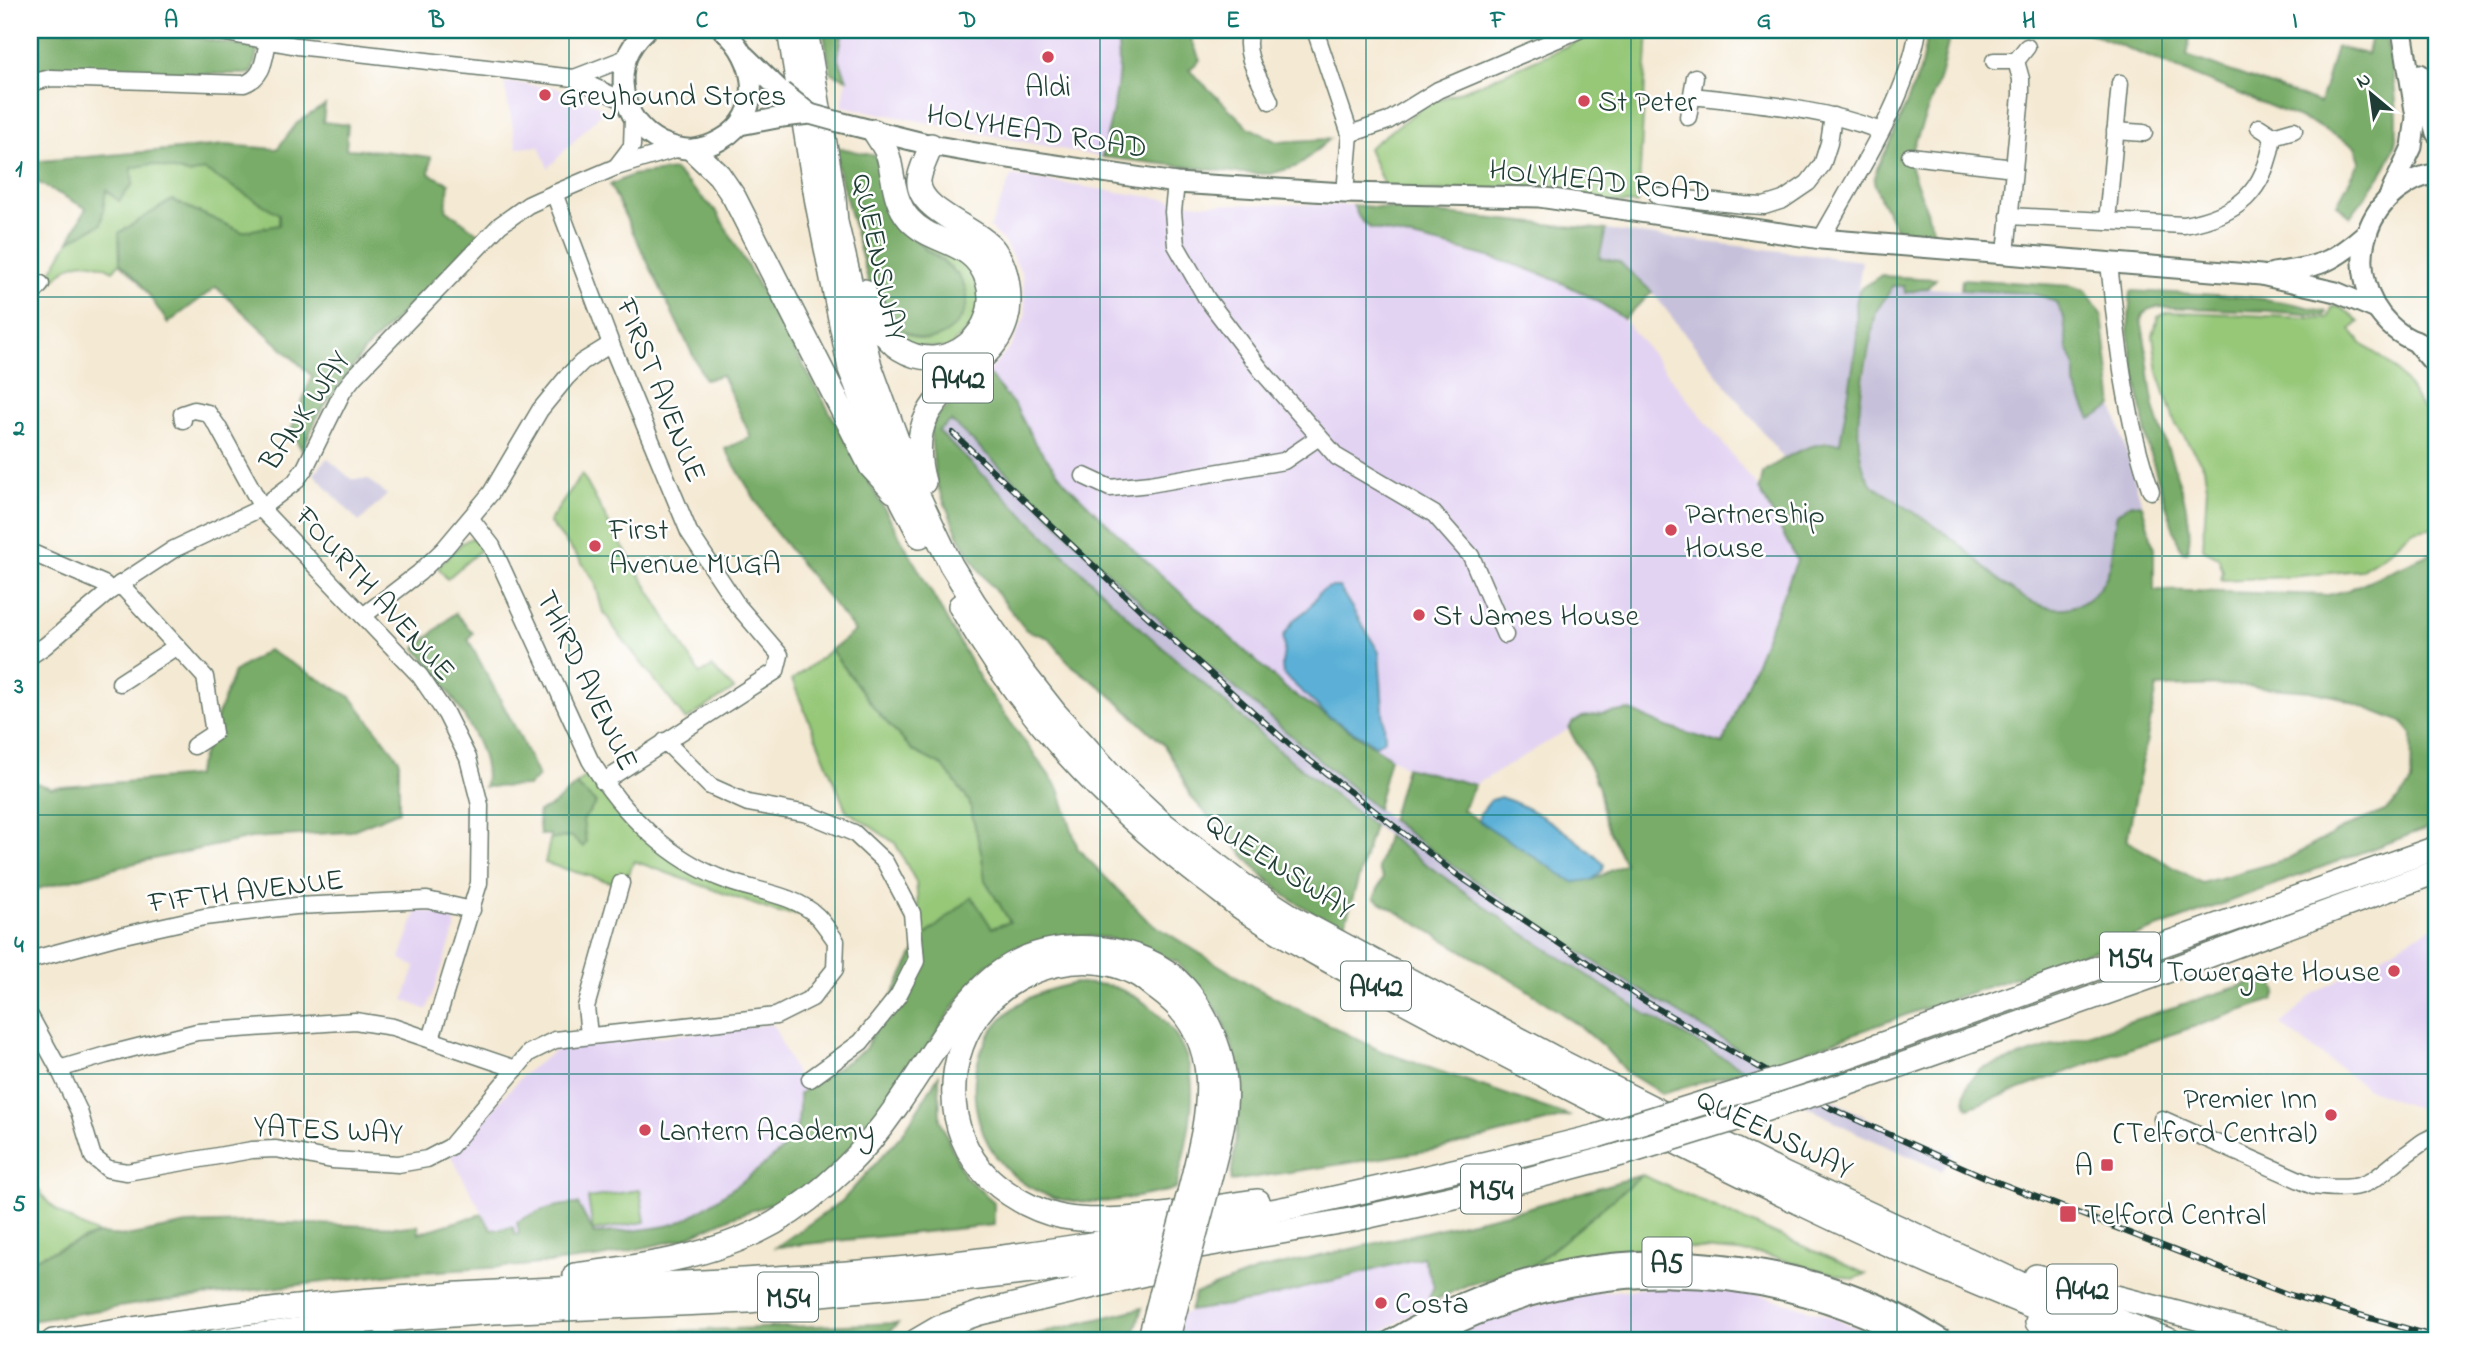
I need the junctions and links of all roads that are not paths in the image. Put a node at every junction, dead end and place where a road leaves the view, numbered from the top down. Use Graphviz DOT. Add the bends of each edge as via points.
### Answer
graph roads {
  1 [pos="210,30"];
  2 [pos="723,30"];
  3 [pos="789,30"];
  4 [pos="806,30"];
  5 [pos="1251,30"];
  6 [pos="1315,30"];
  7 [pos="1579,30"];
  8 [pos="1918,30"];
  9 [pos="2404,30"];
  10 [pos="268,41"];
  11 [pos="632,43"];
  12 [pos="2027,47"];
  13 [pos="745,55"];
  14 [pos="1994,61"];
  15 [pos="2016,61"];
  16 [pos="1695,77"];
  17 [pos="574,78"];
  18 [pos="30,83"];
  19 [pos="2120,83"];
  20 [pos="1692,96"];
  21 [pos="1270,101"];
  22 [pos="629,109"];
  23 [pos="810,114"];
  24 [pos="1833,116"];
  25 [pos="1688,117"];
  26 [pos="740,125"];
  27 [pos="2259,127"];
  28 [pos="2294,130"];
  29 [pos="874,131"];
  30 [pos="1881,131"];
  31 [pos="2116,131"];
  32 [pos="2144,132"];
  33 [pos="2436,133"];
  34 [pos="1350,134"];
  35 [pos="2273,136"];
  36 [pos="932,145"];
  37 [pos="685,150"];
  38 [pos="1910,156"];
  39 [pos="616,167"];
  40 [pos="2014,168"];
  41 [pos="2436,174"];
  42 [pos="1176,183"];
  43 [pos="554,193"];
  44 [pos="1345,193"];
  45 [pos="1658,196"];
  46 [pos="834,198"];
  47 [pos="2388,198"];
  48 [pos="2009,216"];
  49 [pos="2107,222"];
  50 [pos="2367,232"];
  51 [pos="1821,239"];
  52 [pos="2006,254"];
  53 [pos="2109,263"];
  54 [pos="2261,275"];
  55 [pos="2376,309"];
  56 [pos="2415,341"];
  57 [pos="611,344"];
  58 [pos="2436,347"];
  59 [pos="2436,366"];
  60 [pos="183,420"];
  61 [pos="1319,437"];
  62 [pos="1084,476"];
  63 [pos="2151,491"];
  64 [pos="902,501"];
  65 [pos="261,508"];
  66 [pos="471,519"];
  67 [pos="30,552"];
  68 [pos="115,588"];
  69 [pos="975,604"];
  70 [pos="363,615"];
  71 [pos="1505,635"];
  72 [pos="177,646"];
  73 [pos="30,656"];
  74 [pos="120,683"];
  75 [pos="665,741"];
  76 [pos="194,747"];
  77 [pos="603,782"];
  78 [pos="2436,848"];
  79 [pos="2436,872"];
  80 [pos="621,883"];
  81 [pos="472,910"];
  82 [pos="30,960"];
  83 [pos="30,1016"];
  84 [pos="589,1035"];
  85 [pos="431,1039"];
  86 [pos="529,1053"];
  87 [pos="59,1069"];
  88 [pos="516,1069"];
  89 [pos="810,1079"];
  90 [pos="2162,1119"];
  91 [pos="2436,1136"];
  92 [pos="1415,1182"];
  93 [pos="1198,1192"];
  94 [pos="1356,1219"];
  95 [pos="1971,1261"];
  96 [pos="1996,1291"];
  97 [pos="486,1292"];
  98 [pos="1170,1294"];
  99 [pos="53,1341"];
  100 [pos="216,1341"];
  101 [pos="916,1341"];
  102 [pos="1149,1341"];
  103 [pos="1167,1341"];
  104 [pos="1390,1341"];
  105 [pos="1421,1341"];
  106 [pos="1916,1341"];
  107 [pos="1944,1341"];
  108 [pos="2075,1341"];
  109 [pos="2123,1341"];
  110 [pos="2171,1341"];
  111 [pos="2284,1341"];
  1 -- 10 [label="street"];
  2 -- 13 [label="main road, HOLYHEAD ROAD"];
  3 -- 64 [label="highway, QUEENSWAY / A442" via="850,369"];
  4 -- 46 [label="highway, QUEENSWAY / A442"];
  5 -- 21 [label="street" via="1247,37 1254,86"];
  6 -- 34 [label="street"];
  7 -- 34 [label="street" via="1438,90 1388,121"];
  8 -- 30 [label="street"];
  9 -- 33 [label="main road"];
  9 -- 47 [label="main road" via="2416,117 2412,147"];
  10 -- 17 [label="street"];
  10 -- 18 [label="street" via="261,72 244,83 51,78"];
  11 -- 17 [label="street"];
  11 -- 22 [label="main road" via="622,69"];
  12 -- 15 [label="street"];
  13 -- 23 [label="main road, HOLYHEAD ROAD, bridge"];
  13 -- 26 [label="main road" via="751,98"];
  14 -- 15 [label="street"];
  15 -- 40 [label="street" via="2021,95"];
  16 -- 20 [label="street"];
  17 -- 22 [label="street"];
  19 -- 31 [label="street"];
  20 -- 24 [label="street"];
  20 -- 25 [label="street"];
  22 -- 37 [label="main road" via="649,136"];
  22 -- 39 [label="street" via="632,146"];
  23 -- 26 [label="main road, HOLYHEAD ROAD, bridge"];
  23 -- 29 [label="main road, HOLYHEAD ROAD, bridge"];
  24 -- 30 [label="street"];
  24 -- 45 [label="street" via="1822,165 1808,183 1783,200 1764,206"];
  26 -- 37 [label="main road" via="712,145"];
  27 -- 35 [label="street"];
  28 -- 35 [label="street"];
  29 -- 36 [label="main road, HOLYHEAD ROAD"];
  29 -- 46 [label="highway, A442" via="889,158 892,181 909,219 966,250 983,269 991,295 990,312 967,347 925,358 900,349 887,336 866,297"];
  30 -- 51 [label="street"];
  31 -- 32 [label="street"];
  31 -- 49 [label="street"];
  34 -- 44 [label="street"];
  35 -- 49 [label="street" via="2258,184 2229,212 2184,225"];
  36 -- 42 [label="main road, HOLYHEAD ROAD"];
  36 -- 69 [label="highway, A442" via="919,181 921,191 936,209 995,251 1009,292 999,337 937,399 926,415 918,443 928,496 968,579"];
  37 -- 39 [label="street, BANK WAY"];
  37 -- 64 [label="highway, A442" via="719,174 734,197 871,467"];
  38 -- 40 [label="street"];
  39 -- 43 [label="street, BANK WAY"];
  40 -- 48 [label="street"];
  41 -- 47 [label="main road" via="2407,184"];
  42 -- 44 [label="main road, HOLYHEAD ROAD"];
  42 -- 61 [label="street" via="1172,212 1177,245 1207,299"];
  43 -- 57 [label="street, FIRST AVENUE"];
  43 -- 65 [label="street, BANK WAY" via="500,225 354,377 305,468 295,482"];
  44 -- 51 [label="main road, HOLYHEAD ROAD" via="1539,197"];
  46 -- 69 [label="highway, QUEENSWAY / A442" via="835,222 870,366 929,523"];
  47 -- 50 [label="main road"];
  48 -- 49 [label="street"];
  48 -- 52 [label="street"];
  50 -- 54 [label="main road, HOLYHEAD ROAD" via="2330,261"];
  50 -- 55 [label="main road" via="2363,271"];
  51 -- 52 [label="main road, HOLYHEAD ROAD"];
  52 -- 53 [label="main road, HOLYHEAD ROAD"];
  53 -- 54 [label="main road, HOLYHEAD ROAD"];
  53 -- 63 [label="street" via="2116,335 2135,440"];
  54 -- 55 [label="main road, HOLYHEAD ROAD" via="2336,292"];
  55 -- 56 [label="main road" via="2393,328"];
  56 -- 58 [label="main road"];
  56 -- 59 [label="main road"];
  57 -- 66 [label="street" via="582,362 540,410"];
  57 -- 75 [label="street, FIRST AVENUE" via="689,532 738,606 780,655 776,671"];
  60 -- 65 [label="street, FOURTH AVENUE" via="181,414 194,410 208,413"];
  61 -- 62 [label="street" via="1284,461 1150,484 1110,488"];
  61 -- 71 [label="street" via="1337,457 1434,514 1471,556"];
  64 -- 96 [label="highway, QUEENSWAY / A442" via="980,641 1041,726 1156,842 1250,914 1527,1068 1775,1192"];
  65 -- 68 [label="street, BANK WAY" via="174,549"];
  65 -- 70 [label="street, FOURTH AVENUE"];
  66 -- 70 [label="street" via="418,573"];
  66 -- 77 [label="street, THIRD AVENUE" via="492,546"];
  67 -- 68 [label="street"];
  68 -- 72 [label="street"];
  68 -- 73 [label="street, BANK WAY"];
  69 -- 95 [label="highway, QUEENSWAY / A442" via="1056,714 1114,778 1162,823 1299,922 1562,1062 1786,1175"];
  70 -- 81 [label="street, FOURTH AVENUE" via="420,676 468,758 480,805 479,883"];
  72 -- 74 [label="street"];
  72 -- 76 [label="street" via="205,677 214,733"];
  75 -- 77 [label="street, FIRST AVENUE"];
  75 -- 89 [label="street" via="710,786 748,803 808,814 854,833 885,862 912,913 916,961 898,996 861,1042"];
  77 -- 84 [label="street, THIRD AVENUE" via="639,823 686,861 727,881 779,895 815,914 836,941 835,969 812,998 776,1016"];
  78 -- 92 [label="highway, M54, bridge" via="1762,1085 1597,1136"];
  79 -- 94 [label="highway, M54, bridge" via="1844,1085 1626,1153"];
  80 -- 84 [label="street" via="586,1007"];
  81 -- 82 [label="street, FIFTH AVENUE" via="427,900 296,906 204,917"];
  81 -- 85 [label="street, FOURTH AVENUE"];
  83 -- 87 [label="street, YATES WAY"];
  84 -- 86 [label="street, THIRD AVENUE" via="555,1040"];
  85 -- 87 [label="street" via="355,1021 197,1032"];
  85 -- 88 [label="street"];
  86 -- 88 [label="street, YATES WAY"];
  87 -- 88 [label="street, YATES WAY" via="79,1111 93,1157 108,1169 127,1172 276,1149 332,1160 398,1164 427,1159 450,1147"];
  90 -- 91 [label="street" via="2313,1186 2336,1189 2372,1182"];
  92 -- 93 [label="highway, M54" via="1101,1220 1063,1217 1029,1207 979,1168 961,1139 954,1101 955,1069 966,1034 986,1004 1031,972 1074,961 1105,964 1135,974 1171,999 1192,1027 1205,1059 1209,1087"];
  92 -- 97 [label="highway, M54" via="1241,1219 930,1265 763,1280"];
  93 -- 97 [label="highway, M54" via="1222,1136 1226,1100 1225,1069 1201,1010 1183,985 1147,959 1080,946 1043,950 1005,967 986,982 946,1029 872,1140 826,1186 774,1223 685,1257"];
  93 -- 98 [label="highway, M54, bridge"];
  94 -- 100 [label="highway, M54" via="1085,1266 926,1284 748,1301 356,1322"];
  94 -- 101 [label="highway, M54" via="980,1314"];
  95 -- 110 [label="highway, QUEENSWAY / A442"];
  95 -- 111 [label="highway, A442"];
  96 -- 108 [label="highway, A442" via="2018,1313"];
  96 -- 109 [label="highway, QUEENSWAY / A442"];
  97 -- 99 [label="highway, M54" via="252,1311"];
  98 -- 102 [label="highway, M54"];
  98 -- 103 [label="highway, M54"];
  104 -- 107 [label="main road, A5" via="1452,1308 1529,1280 1576,1269 1666,1262 1737,1266 1828,1286 1871,1301"];
  105 -- 106 [label="main road, A5" via="1493,1307 1560,1288 1622,1278 1666,1278 1753,1284 1819,1299"];
}
